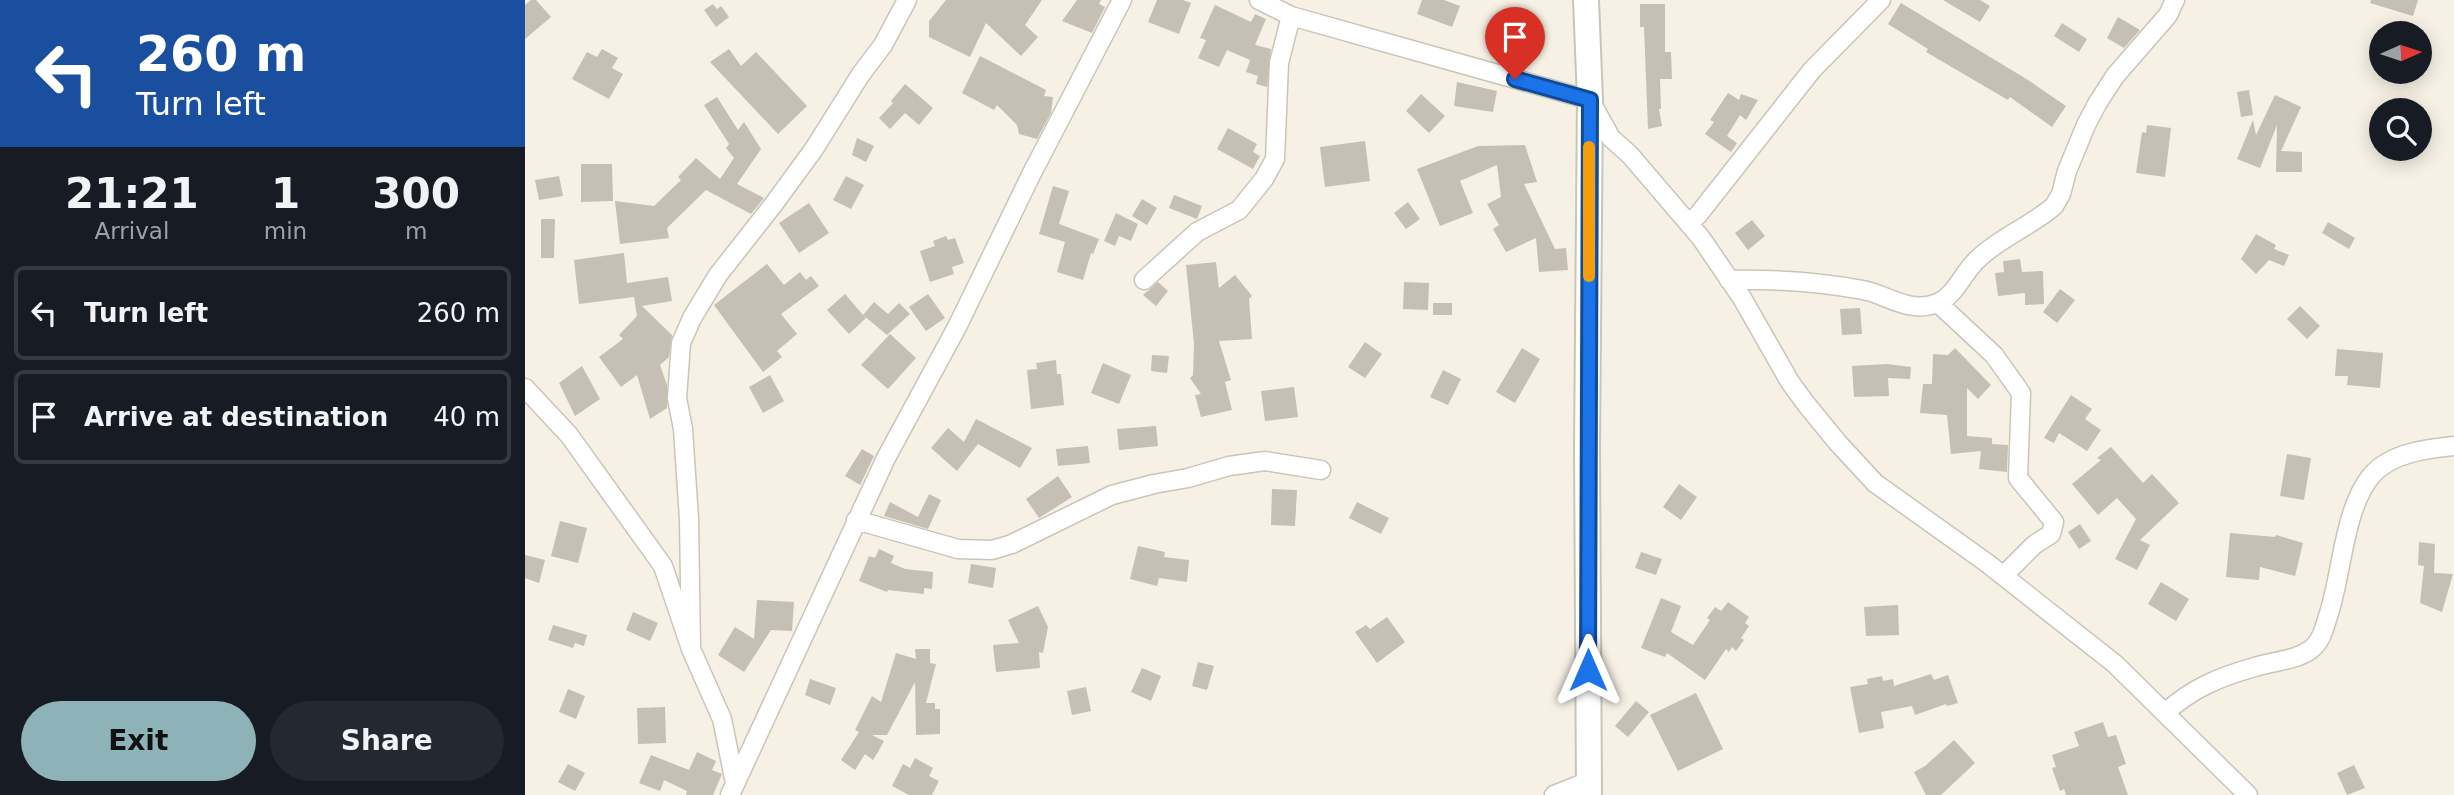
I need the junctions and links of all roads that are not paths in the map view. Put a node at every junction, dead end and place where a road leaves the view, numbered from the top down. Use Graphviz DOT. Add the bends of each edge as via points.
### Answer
graph roads {
  1 [pos="907,0"];
  2 [pos="1122,0"];
  3 [pos="1259,0"];
  4 [pos="1586,0"];
  5 [pos="1881,0"];
  6 [pos="2175,0"];
  7 [pos="1291,16"];
  8 [pos="1590,100"];
  9 [pos="1689,223"];
  10 [pos="1143,280"];
  11 [pos="1729,280"];
  12 [pos="1938,303"];
  13 [pos="525,388"];
  14 [pos="2454,446"];
  15 [pos="1321,470"];
  16 [pos="856,520"];
  17 [pos="2003,576"];
  18 [pos="691,649"];
  19 [pos="2166,712"];
  20 [pos="1589,788"];
  21 [pos="732,789"];
  22 [pos="1554,795"];
  23 [pos="2248,795"];
  1 -- 18 [label="street" via="814,149 718,275 681,343 677,398 689,519"];
  2 -- 16 [label="street"];
  3 -- 7 [label="street"];
  4 -- 8 [label="main road"];
  5 -- 9 [label="street" via="1812,71"];
  6 -- 12 [label="street" via="2097,104 2054,206 1977,259"];
  7 -- 8 [label="street"];
  7 -- 10 [label="street" via="1279,63 1275,159 1264,179 1239,210 1197,232"];
  8 -- 9 [label="street" via="1611,138"];
  8 -- 20 [label="main road"];
  9 -- 11 [label="street"];
  11 -- 12 [label="street" via="1767,279 1866,291 1919,308"];
  11 -- 17 [label="street" via="1790,382 1875,483"];
  12 -- 17 [label="street" via="1994,355 2021,393 2018,478 2054,522 2051,534 2033,545"];
  13 -- 18 [label="street" via="569,435 663,566"];
  14 -- 19 [label="street" via="2406,454 2371,476 2356,505 2323,634 2312,649 2293,659 2214,680 2186,694"];
  15 -- 16 [label="street" via="1265,461 1154,484 1112,495 992,550 958,549"];
  16 -- 21 [label="street"];
  17 -- 19 [label="street" via="2115,664"];
  18 -- 21 [label="street" via="722,719"];
  19 -- 23 [label="street"];
  20 -- 22 [label="street"];
}
